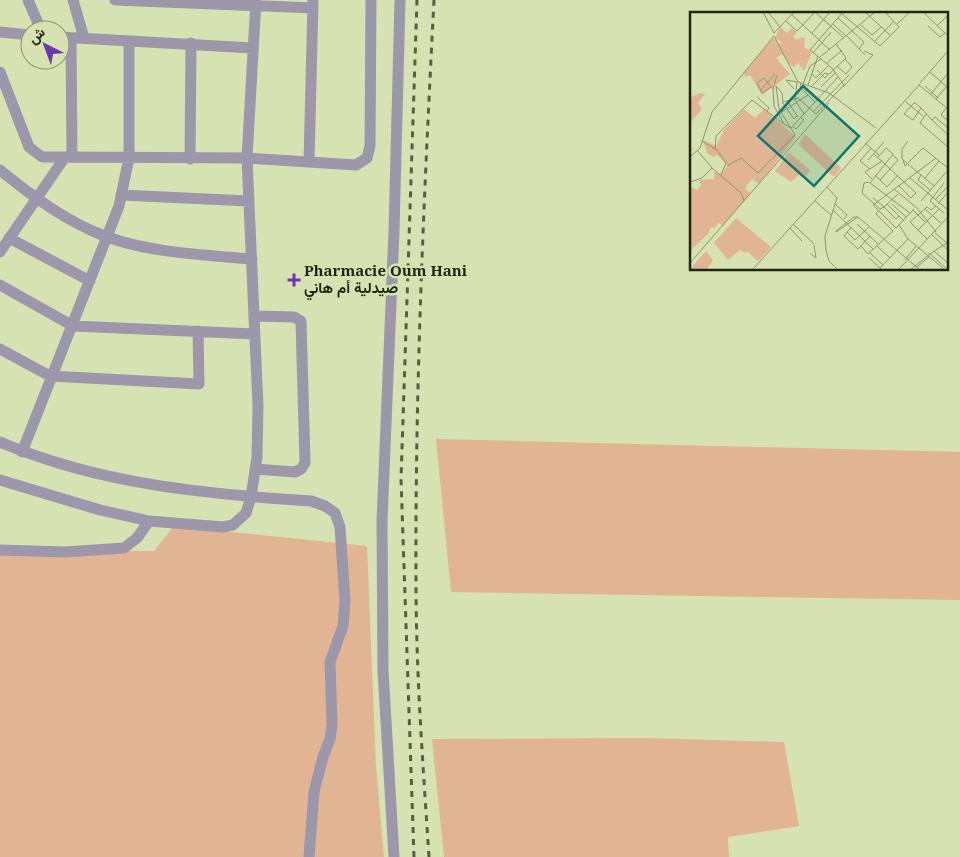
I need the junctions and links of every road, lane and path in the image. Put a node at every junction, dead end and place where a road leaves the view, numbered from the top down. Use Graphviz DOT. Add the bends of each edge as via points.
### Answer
graph roads {
  1 [pos="28,0"];
  2 [pos="72,0"];
  3 [pos="115,0"];
  4 [pos="149,0"];
  5 [pos="372,0"];
  6 [pos="400,0"];
  7 [pos="197,2"];
  8 [pos="256,2"];
  9 [pos="313,4"];
  10 [pos="37,20"];
  11 [pos="0,32"];
  12 [pos="20,34"];
  13 [pos="70,38"];
  14 [pos="84,38"];
  15 [pos="130,40"];
  16 [pos="191,43"];
  17 [pos="252,48"];
  18 [pos="67,70"];
  19 [pos="0,72"];
  20 [pos="68,157"];
  21 [pos="129,158"];
  22 [pos="190,158"];
  23 [pos="247,158"];
  24 [pos="309,162"];
  25 [pos="0,170"];
  26 [pos="121,195"];
  27 [pos="37,200"];
  28 [pos="249,201"];
  29 [pos="108,237"];
  30 [pos="9,238"];
  31 [pos="0,252"];
  32 [pos="252,259"];
  33 [pos="90,281"];
  34 [pos="0,285"];
  35 [pos="254,316"];
  36 [pos="73,326"];
  37 [pos="198,331"];
  38 [pos="255,334"];
  39 [pos="0,349"];
  40 [pos="50,376"];
  41 [pos="0,442"];
  42 [pos="22,452"];
  43 [pos="255,469"];
  44 [pos="0,480"];
  45 [pos="251,497"];
  46 [pos="149,520"];
  47 [pos="0,550"];
  48 [pos="309,857"];
  49 [pos="394,857"];
  1 -- 10 [label="street"];
  2 -- 14 [label="street"];
  3 -- 4 [label="street"];
  4 -- 7 [label="street"];
  5 -- 24 [label="street" via="370,146 367,158 356,164"];
  6 -- 49 [label="street" via="382,520 383,670"];
  7 -- 8 [label="street"];
  8 -- 9 [label="street"];
  8 -- 17 [label="street"];
  9 -- 24 [label="street"];
  11 -- 12 [label="street"];
  13 -- 14 [label="street"];
  14 -- 15 [label="street"];
  15 -- 16 [label="street"];
  15 -- 21 [label="street"];
  16 -- 17 [label="street"];
  16 -- 22 [label="street"];
  17 -- 23 [label="street"];
  18 -- 20 [label="street"];
  19 -- 20 [label="street" via="29,148 42,157"];
  20 -- 21 [label="street"];
  20 -- 27 [label="street"];
  21 -- 22 [label="street"];
  21 -- 26 [label="street"];
  22 -- 23 [label="street"];
  23 -- 24 [label="street"];
  23 -- 28 [label="street"];
  25 -- 27 [label="street"];
  26 -- 28 [label="street"];
  26 -- 29 [label="street"];
  27 -- 29 [label="street"];
  27 -- 30 [label="street"];
  28 -- 32 [label="street"];
  29 -- 32 [label="street" via="190,253"];
  29 -- 33 [label="street"];
  30 -- 31 [label="street"];
  30 -- 33 [label="street"];
  32 -- 35 [label="street"];
  33 -- 36 [label="street"];
  34 -- 36 [label="street"];
  35 -- 38 [label="street"];
  35 -- 43 [label="street" via="294,317 301,321 305,463 295,472"];
  36 -- 37 [label="street"];
  36 -- 40 [label="street"];
  37 -- 38 [label="street"];
  37 -- 40 [label="street" via="199,384"];
  38 -- 43 [label="street" via="258,406"];
  39 -- 40 [label="street"];
  40 -- 42 [label="street"];
  41 -- 42 [label="street"];
  42 -- 45 [label="street" via="135,482"];
  43 -- 45 [label="street"];
  44 -- 46 [label="street" via="72,503"];
  45 -- 46 [label="street" via="246,513 233,525 223,527"];
  45 -- 48 [label="street" via="311,501 335,514 340,527 345,601 343,626 330,662 332,725 314,792"];
  46 -- 47 [label="street" via="137,538 124,548 66,552"];
}
